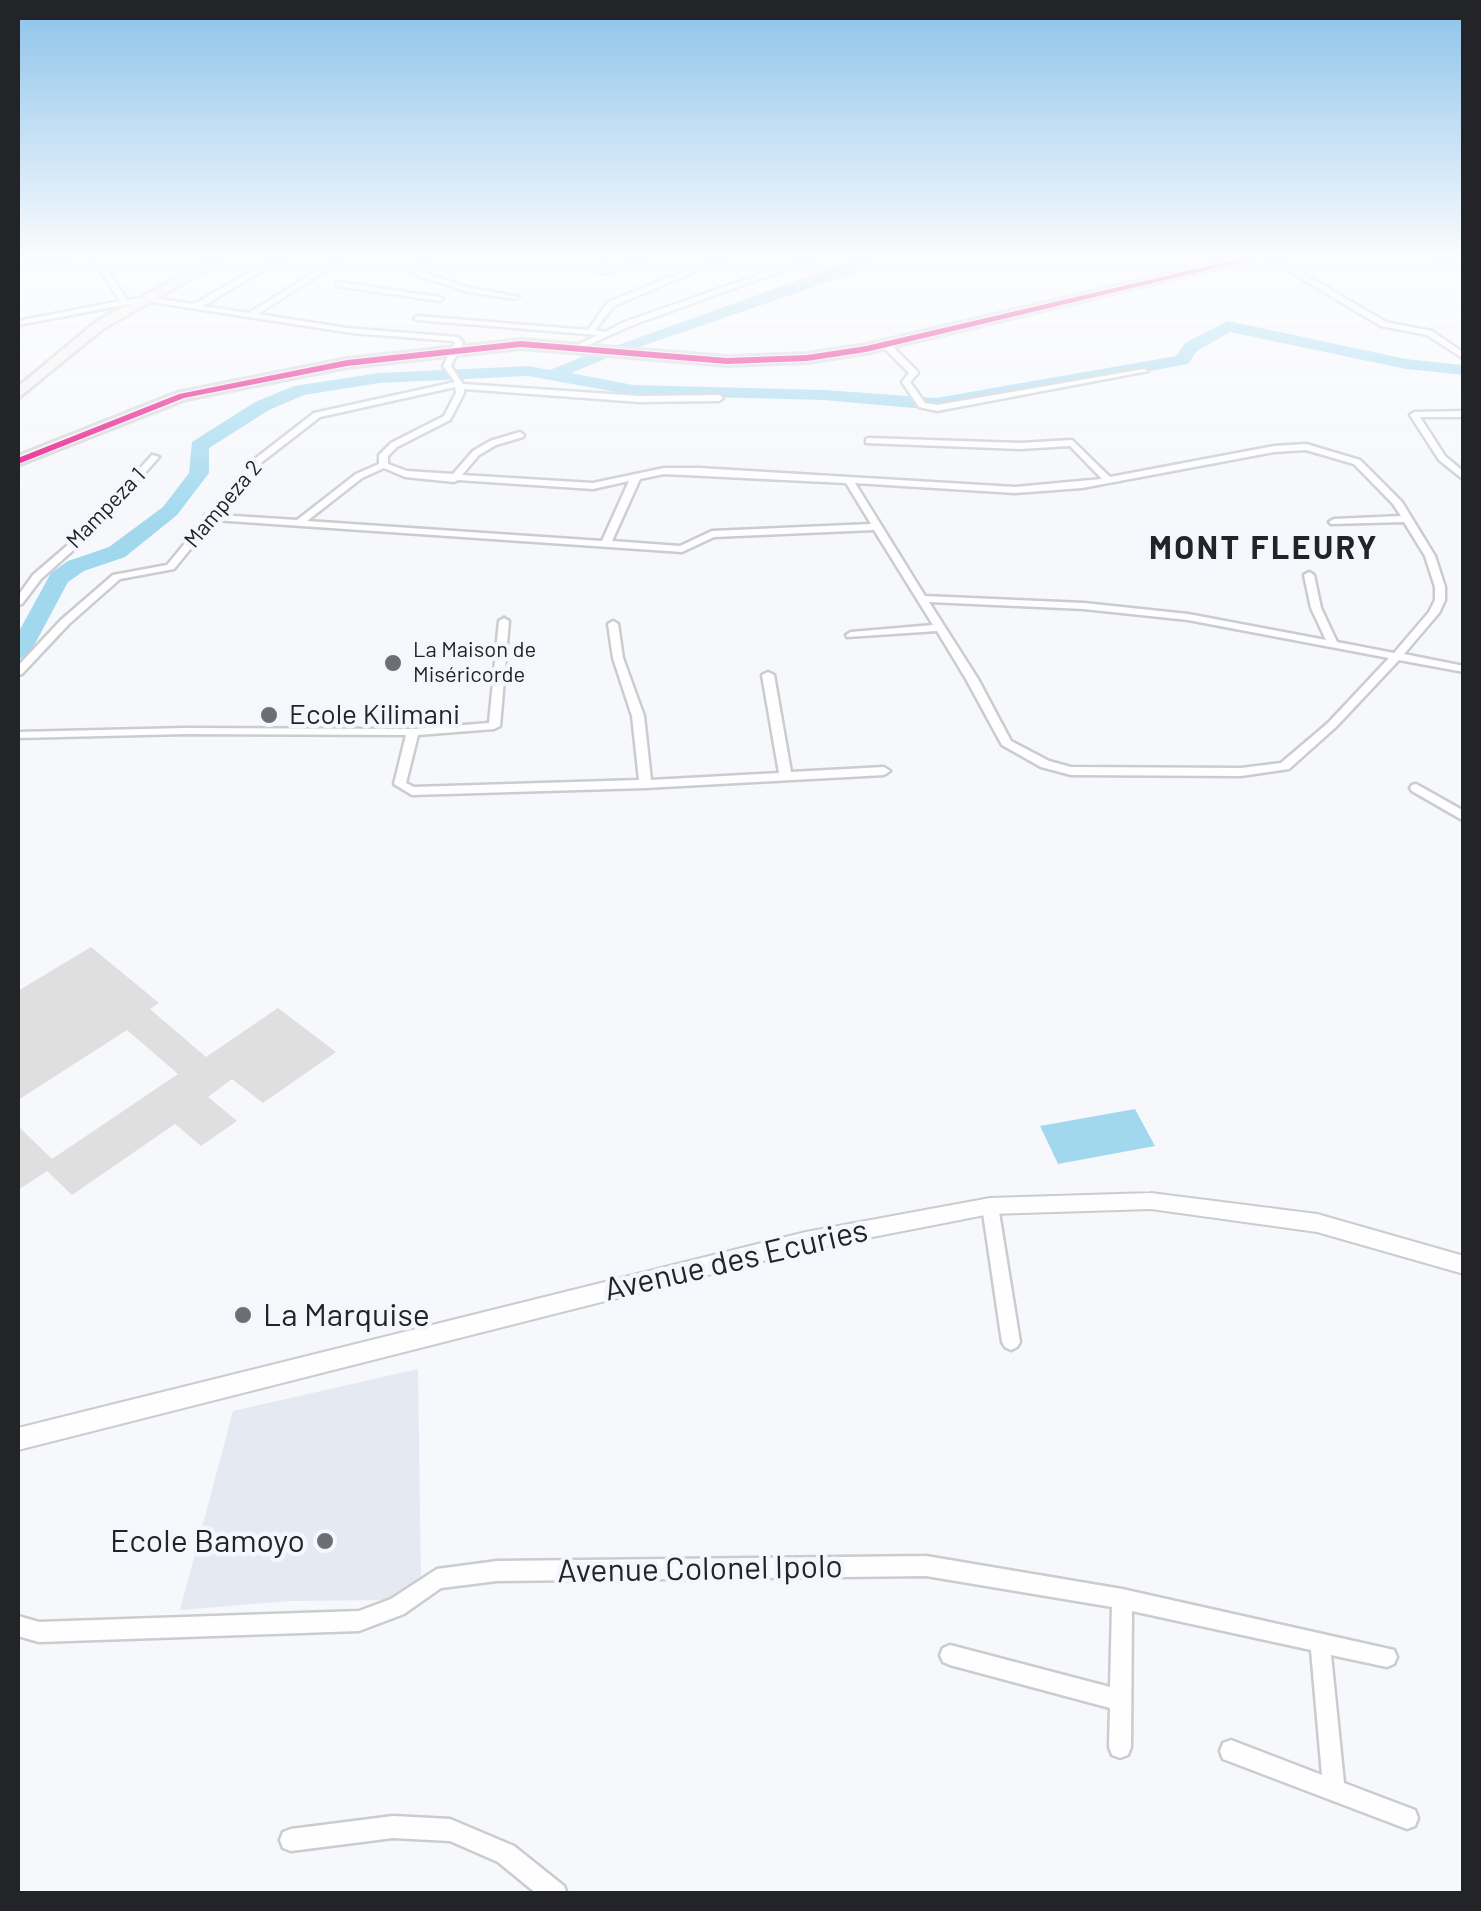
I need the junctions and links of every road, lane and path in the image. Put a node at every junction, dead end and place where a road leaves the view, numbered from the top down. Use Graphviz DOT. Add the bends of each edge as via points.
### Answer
graph roads {
  1 [pos="72,347"];
  2 [pos="420,347"];
  3 [pos="453,347"];
  4 [pos="486,347"];
  5 [pos="566,347"];
  6 [pos="870,347"];
  7 [pos="888,347"];
  8 [pos="1449,347"];
  9 [pos="578,348"];
  10 [pos="1464,348"];
  11 [pos="1452,349"];
  12 [pos="1464,357"];
  13 [pos="441,362"];
  14 [pos="1144,371"];
  15 [pos="459,383"];
  16 [pos="18,394"];
  17 [pos="719,398"];
  18 [pos="1464,414"];
  19 [pos="520,436"];
  20 [pos="869,441"];
  21 [pos="155,457"];
  22 [pos="18,461"];
  23 [pos="384,465"];
  24 [pos="1464,476"];
  25 [pos="454,479"];
  26 [pos="635,479"];
  27 [pos="1109,481"];
  28 [pos="850,483"];
  29 [pos="208,518"];
  30 [pos="1407,519"];
  31 [pos="301,521"];
  32 [pos="1334,522"];
  33 [pos="878,526"];
  34 [pos="606,542"];
  35 [pos="1309,575"];
  36 [pos="923,599"];
  37 [pos="18,602"];
  38 [pos="504,622"];
  39 [pos="613,624"];
  40 [pos="941,626"];
  41 [pos="851,635"];
  42 [pos="1333,644"];
  43 [pos="1396,656"];
  44 [pos="1464,669"];
  45 [pos="18,672"];
  46 [pos="768,675"];
  47 [pos="413,732"];
  48 [pos="18,735"];
  49 [pos="884,770"];
  50 [pos="786,776"];
  51 [pos="645,784"];
  52 [pos="1416,788"];
  53 [pos="1464,817"];
  54 [pos="990,1206"];
  55 [pos="1464,1266"];
  56 [pos="1011,1342"];
  57 [pos="18,1439"];
  58 [pos="1122,1599"];
  59 [pos="18,1626"];
  60 [pos="1320,1642"];
  61 [pos="950,1656"];
  62 [pos="1387,1657"];
  63 [pos="1118,1698"];
  64 [pos="1120,1747"];
  65 [pos="1231,1750"];
  66 [pos="1334,1789"];
  67 [pos="1406,1818"];
  68 [pos="291,1840"];
  69 [pos="556,1894"];
  1 -- 16 [label="main road"];
  2 -- 13 [label="street"];
  3 -- 13 [label="main road"];
  4 -- 13 [label="main road"];
  5 -- 9 [label="main road"];
  6 -- 9 [label="main road" via="767,361"];
  7 -- 14 [label="street" via="914,373 906,382 921,404 960,406"];
  8 -- 11 [label="street"];
  10 -- 11 [label="street"];
  11 -- 12 [label="street"];
  13 -- 15 [label="street"];
  13 -- 22 [label="main road" via="384,358 182,396"];
  15 -- 17 [label="street, Mampeza 2" via="640,399"];
  15 -- 23 [label="street" via="447,418 386,450"];
  15 -- 29 [label="street, Mampeza 2" via="317,416 265,454"];
  18 -- 24 [label="street" via="1414,415 1442,458"];
  19 -- 25 [label="street" via="476,454"];
  20 -- 27 [label="street" via="1066,442"];
  21 -- 37 [label="street, Mampeza 1"];
  23 -- 25 [label="street"];
  23 -- 31 [label="street"];
  25 -- 26 [label="street" via="593,486"];
  26 -- 28 [label="street" via="674,471"];
  26 -- 34 [label="street"];
  27 -- 28 [label="street" via="1015,490"];
  27 -- 30 [label="street" via="1306,447 1357,462"];
  28 -- 33 [label="street"];
  29 -- 31 [label="street"];
  29 -- 45 [label="street, Mampeza 2" via="170,567 117,576"];
  30 -- 32 [label="street"];
  30 -- 43 [label="street" via="1430,556 1440,600"];
  31 -- 34 [label="street"];
  33 -- 34 [label="street" via="712,534 682,549"];
  33 -- 36 [label="street"];
  35 -- 42 [label="street"];
  36 -- 40 [label="street"];
  36 -- 42 [label="street" via="1188,616"];
  38 -- 47 [label="street" via="494,726"];
  39 -- 51 [label="street" via="638,716"];
  40 -- 41 [label="street"];
  40 -- 43 [label="street" via="1006,743 1071,771 1286,766"];
  42 -- 43 [label="street"];
  43 -- 44 [label="street"];
  46 -- 50 [label="street"];
  47 -- 48 [label="street"];
  47 -- 51 [label="street" via="400,784 412,791"];
  49 -- 50 [label="street"];
  50 -- 51 [label="street"];
  52 -- 53 [label="street"];
  54 -- 55 [label="street, Avenue des Ecuries" via="1165,1203 1316,1224"];
  54 -- 56 [label="street"];
  54 -- 57 [label="street, Avenue des Ecuries" via="806,1240"];
  58 -- 59 [label="street, Avenue Colonel Ipolo" via="926,1566 497,1571 436,1579 398,1607 359,1621 39,1632"];
  58 -- 60 [label="street, Avenue Colonel Ipolo"];
  58 -- 63 [label="street"];
  60 -- 62 [label="street, Avenue Colonel Ipolo"];
  60 -- 66 [label="street"];
  61 -- 63 [label="street"];
  63 -- 64 [label="street"];
  65 -- 66 [label="street"];
  66 -- 67 [label="street"];
  68 -- 69 [label="street" via="394,1827 450,1830 506,1854"];
}
